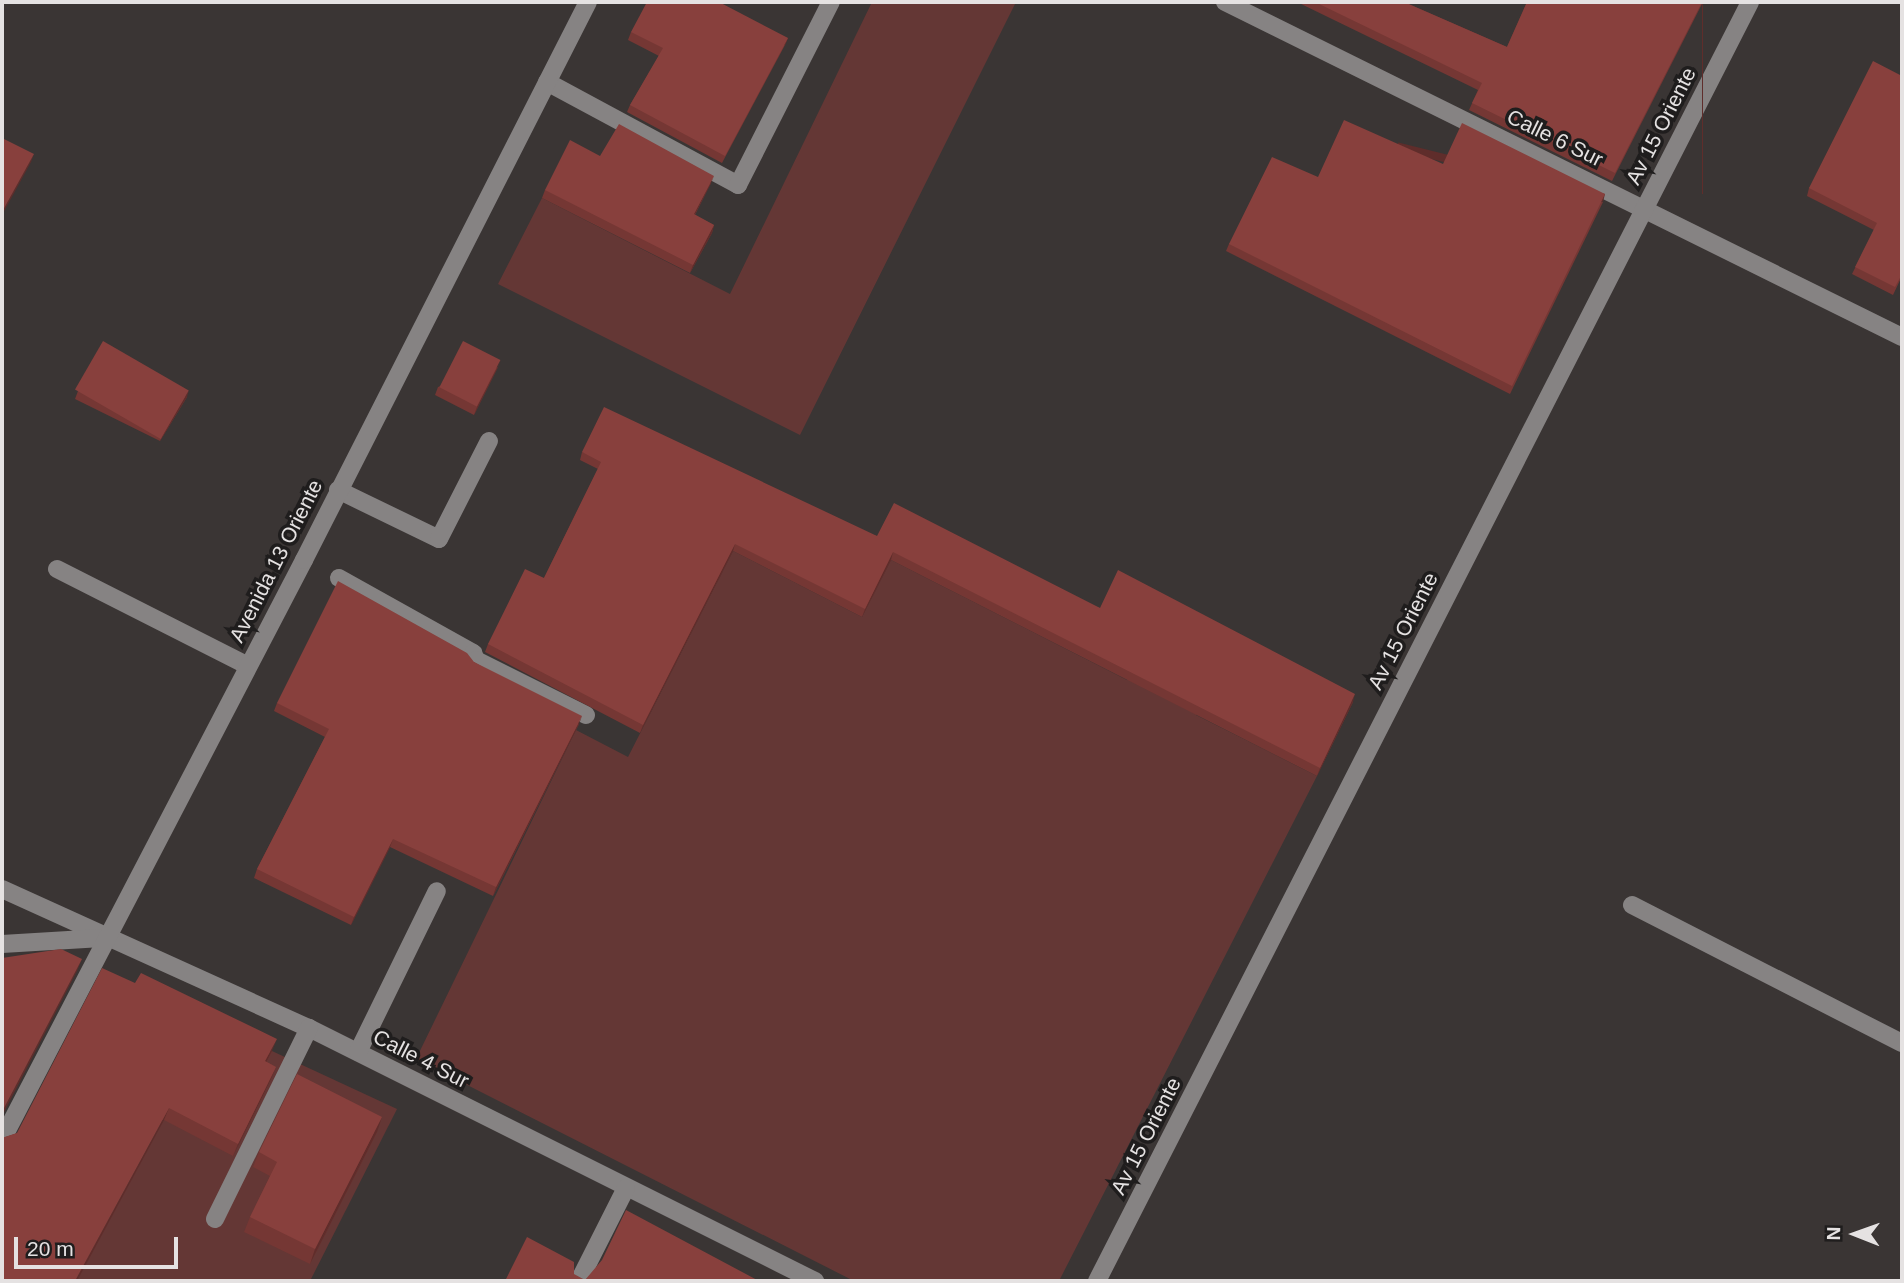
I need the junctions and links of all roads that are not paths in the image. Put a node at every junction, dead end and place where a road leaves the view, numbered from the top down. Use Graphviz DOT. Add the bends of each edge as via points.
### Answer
graph roads {
  1 [pos="588,2"];
  2 [pos="831,2"];
  3 [pos="1225,2"];
  4 [pos="1750,2"];
  5 [pos="547,82"];
  6 [pos="1645,207"];
  7 [pos="1902,337"];
  8 [pos="488,441"];
  9 [pos="338,491"];
  10 [pos="57,569"];
  11 [pos="339,578"];
  12 [pos="248,666"];
  13 [pos="586,715"];
  14 [pos="2,890"];
  15 [pos="437,891"];
  16 [pos="1632,905"];
  17 [pos="106,938"];
  18 [pos="2,944"];
  19 [pos="309,1028"];
  20 [pos="1902,1043"];
  21 [pos="358,1052"];
  22 [pos="2,1140"];
  23 [pos="626,1188"];
  24 [pos="215,1219"];
  25 [pos="563,1258"];
  26 [pos="582,1275"];
  27 [pos="815,1281"];
  28 [pos="1097,1281"];
  1 -- 5 [label="street, Avenida 13 Oriente"];
  2 -- 5 [label="street" via="738,185"];
  3 -- 6 [label="street, Calle 6 Sur"];
  4 -- 6 [label="street, Av 15 Oriente"];
  5 -- 9 [label="street, Avenida 13 Oriente"];
  6 -- 7 [label="street, Calle 6 Sur"];
  6 -- 28 [label="street, Av 15 Oriente"];
  8 -- 9 [label="street" via="439,539"];
  9 -- 12 [label="street, Avenida 13 Oriente"];
  10 -- 12 [label="street"];
  11 -- 13 [label="street" via="473,653 477,660"];
  12 -- 17 [label="street, Avenida 13 Oriente"];
  14 -- 17 [label="street, Calle 4 Sur"];
  15 -- 21 [label="street"];
  16 -- 20 [label="street"];
  17 -- 18 [label="street"];
  17 -- 19 [label="street, Calle 4 Sur"];
  17 -- 22 [label="street, Avenida 13 Oriente"];
  19 -- 21 [label="street, Calle 4 Sur"];
  19 -- 24 [label="street"];
  21 -- 23 [label="street, Calle 4 Sur"];
  23 -- 26 [label="street"];
  23 -- 27 [label="street, Calle 4 Sur"];
  25 -- 26 [label="street"];
}
